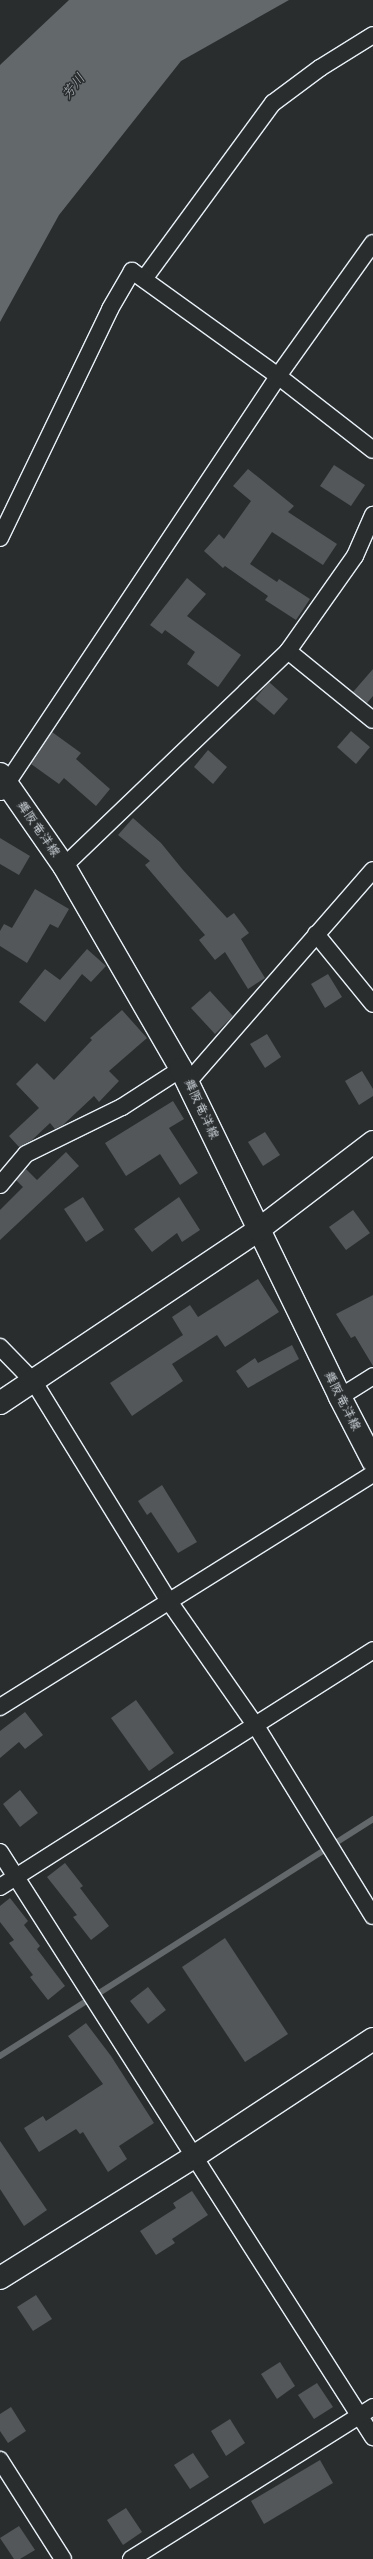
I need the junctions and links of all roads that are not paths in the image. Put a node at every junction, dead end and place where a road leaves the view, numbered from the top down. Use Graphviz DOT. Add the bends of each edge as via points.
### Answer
graph roads {
  1 [pos="373,35"];
  2 [pos="373,243"];
  3 [pos="144,279"];
  4 [pos="278,376"];
  5 [pos="373,450"];
  6 [pos="373,515"];
  7 [pos="0,538"];
  8 [pos="288,651"];
  9 [pos="373,720"];
  10 [pos="2,783"];
  11 [pos="64,866"];
  12 [pos="373,870"];
  13 [pos="316,934"];
  14 [pos="373,1004"];
  15 [pos="185,1075"];
  16 [pos="373,1142"];
  17 [pos="0,1185"];
  18 [pos="258,1230"];
  19 [pos="0,1347"];
  20 [pos="373,1376"];
  21 [pos="34,1382"];
  22 [pos="340,1397"];
  23 [pos="0,1403"];
  24 [pos="373,1460"];
  25 [pos="373,1474"];
  26 [pos="168,1600"];
  27 [pos="373,1650"];
  28 [pos="0,1707"];
  29 [pos="256,1726"];
  30 [pos="0,1852"];
  31 [pos="16,1877"];
  32 [pos="0,1887"];
  33 [pos="373,1916"];
  34 [pos="373,2039"];
  35 [pos="195,2156"];
  36 [pos="0,2278"];
  37 [pos="373,2407"];
  38 [pos="359,2415"];
  39 [pos="373,2437"];
  40 [pos="0,2460"];
  41 [pos="63,2559"];
  42 [pos="132,2559"];
  1 -- 3 [label="street" via="320,68 273,103"];
  2 -- 4 [label="street"];
  3 -- 4 [label="street"];
  3 -- 7 [label="street" via="132,271 110,309"];
  4 -- 5 [label="street"];
  4 -- 10 [label="street"];
  6 -- 8 [label="street" via="355,556"];
  8 -- 9 [label="street"];
  8 -- 11 [label="street"];
  10 -- 11 [label="street, 舞阪竜洋線"];
  11 -- 15 [label="street, 舞阪竜洋線"];
  12 -- 13 [label="street"];
  13 -- 14 [label="street"];
  13 -- 15 [label="street"];
  15 -- 17 [label="street" via="26,1154"];
  15 -- 18 [label="street, 舞阪竜洋線"];
  16 -- 18 [label="street"];
  18 -- 21 [label="street"];
  18 -- 22 [label="street, 舞阪竜洋線"];
  19 -- 21 [label="street"];
  20 -- 22 [label="street"];
  21 -- 23 [label="street"];
  21 -- 26 [label="street"];
  22 -- 24 [label="street, 舞阪竜洋線"];
  25 -- 26 [label="street"];
  26 -- 28 [label="street"];
  26 -- 29 [label="street"];
  27 -- 29 [label="street"];
  29 -- 31 [label="street"];
  29 -- 33 [label="street"];
  30 -- 31 [label="street"];
  31 -- 32 [label="street"];
  31 -- 35 [label="street"];
  34 -- 35 [label="street"];
  35 -- 36 [label="street"];
  35 -- 38 [label="street"];
  37 -- 38 [label="street"];
  38 -- 39 [label="street"];
  38 -- 42 [label="street"];
  40 -- 41 [label="street"];
}
